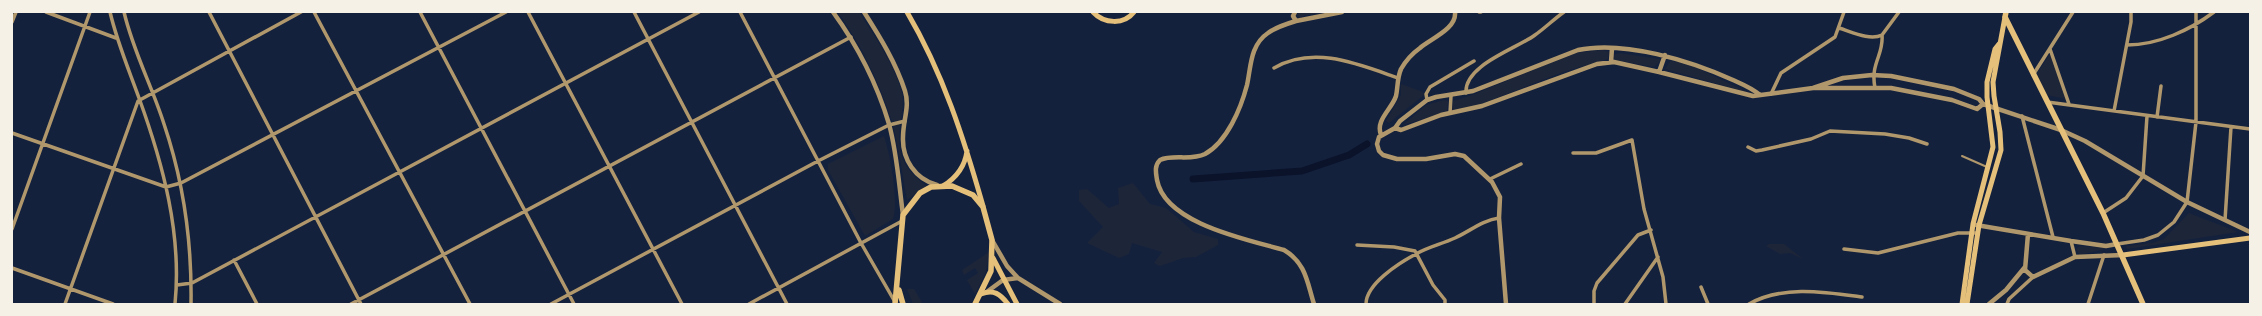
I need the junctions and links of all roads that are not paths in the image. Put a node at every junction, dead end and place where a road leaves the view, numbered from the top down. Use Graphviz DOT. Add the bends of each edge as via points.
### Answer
graph roads {
  1 [pos="16,12"];
  2 [pos="46,12"];
  3 [pos="90,12"];
  4 [pos="110,12"];
  5 [pos="124,12"];
  6 [pos="209,12"];
  7 [pos="301,12"];
  8 [pos="314,12"];
  9 [pos="420,12"];
  10 [pos="506,12"];
  11 [pos="528,12"];
  12 [pos="634,12"];
  13 [pos="699,12"];
  14 [pos="740,12"];
  15 [pos="833,12"];
  16 [pos="864,12"];
  17 [pos="907,12"];
  18 [pos="1093,12"];
  19 [pos="1134,12"];
  20 [pos="1295,12"];
  21 [pos="1342,12"];
  22 [pos="1454,12"];
  23 [pos="1564,12"];
  24 [pos="1844,12"];
  25 [pos="1899,12"];
  26 [pos="2073,12"];
  27 [pos="2131,12"];
  28 [pos="2196,12"];
  29 [pos="2214,12"];
  30 [pos="2006,14"];
  31 [pos="1296,21"];
  32 [pos="12,22"];
  33 [pos="2197,25"];
  34 [pos="85,27"];
  35 [pos="1839,28"];
  36 [pos="1882,35"];
  37 [pos="851,37"];
  38 [pos="116,38"];
  39 [pos="648,39"];
  40 [pos="1999,44"];
  41 [pos="2127,45"];
  42 [pos="438,47"];
  43 [pos="1612,48"];
  44 [pos="230,49"];
  45 [pos="2050,49"];
  46 [pos="1665,55"];
  47 [pos="1474,61"];
  48 [pos="1611,62"];
  49 [pos="1274,68"];
  50 [pos="1659,72"];
  51 [pos="1872,75"];
  52 [pos="2033,75"];
  53 [pos="774,78"];
  54 [pos="1398,78"];
  55 [pos="1909,79"];
  56 [pos="566,83"];
  57 [pos="1931,84"];
  58 [pos="2161,86"];
  59 [pos="1813,88"];
  60 [pos="1875,88"];
  61 [pos="1954,89"];
  62 [pos="1907,90"];
  63 [pos="356,91"];
  64 [pos="152,93"];
  65 [pos="1466,93"];
  66 [pos="1771,94"];
  67 [pos="1760,95"];
  68 [pos="1929,95"];
  69 [pos="1451,96"];
  70 [pos="140,99"];
  71 [pos="1427,100"];
  72 [pos="1952,100"];
  73 [pos="2047,102"];
  74 [pos="2069,104"];
  75 [pos="1986,105"];
  76 [pos="1997,109"];
  77 [pos="2114,110"];
  78 [pos="1450,113"];
  79 [pos="2022,116"];
  80 [pos="2147,116"];
  81 [pos="2157,117"];
  82 [pos="905,121"];
  83 [pos="692,122"];
  84 [pos="2196,122"];
  85 [pos="889,125"];
  86 [pos="2232,126"];
  87 [pos="481,128"];
  88 [pos="1395,128"];
  89 [pos="2250,129"];
  90 [pos="2061,130"];
  91 [pos="12,133"];
  92 [pos="271,134"];
  93 [pos="1381,135"];
  94 [pos="1927,144"];
  95 [pos="44,145"];
  96 [pos="1748,147"];
  97 [pos="967,148"];
  98 [pos="1573,153"];
  99 [pos="1962,156"];
  100 [pos="818,161"];
  101 [pos="1521,164"];
  102 [pos="610,167"];
  103 [pos="1989,168"];
  104 [pos="114,169"];
  105 [pos="399,172"];
  106 [pos="2143,176"];
  107 [pos="1490,179"];
  108 [pos="181,183"];
  109 [pos="940,186"];
  110 [pos="166,187"];
  111 [pos="2187,202"];
  112 [pos="736,205"];
  113 [pos="983,207"];
  114 [pos="525,212"];
  115 [pos="2103,212"];
  116 [pos="903,214"];
  117 [pos="315,217"];
  118 [pos="1500,218"];
  119 [pos="2224,220"];
  120 [pos="902,221"];
  121 [pos="1973,224"];
  122 [pos="1979,225"];
  123 [pos="12,229"];
  124 [pos="1651,230"];
  125 [pos="2250,232"];
  126 [pos="1974,233"];
  127 [pos="2028,234"];
  128 [pos="2053,238"];
  129 [pos="2250,238"];
  130 [pos="992,240"];
  131 [pos="2071,241"];
  132 [pos="861,243"];
  133 [pos="2117,244"];
  134 [pos="1357,245"];
  135 [pos="653,249"];
  136 [pos="1844,249"];
  137 [pos="1416,253"];
  138 [pos="2104,255"];
  139 [pos="2122,255"];
  140 [pos="444,256"];
  141 [pos="1658,257"];
  142 [pos="2075,257"];
  143 [pos="993,258"];
  144 [pos="234,260"];
  145 [pos="2025,267"];
  146 [pos="12,268"];
  147 [pos="2033,277"];
  148 [pos="1018,278"];
  149 [pos="1003,280"];
  150 [pos="192,283"];
  151 [pos="177,285"];
  152 [pos="898,286"];
  153 [pos="1701,287"];
  154 [pos="779,288"];
  155 [pos="70,289"];
  156 [pos="988,291"];
  157 [pos="569,294"];
  158 [pos="981,294"];
  159 [pos="1862,297"];
  160 [pos="358,300"];
  161 [pos="65,304"];
  162 [pos="113,304"];
  163 [pos="175,304"];
  164 [pos="191,304"];
  165 [pos="257,304"];
  166 [pos="351,304"];
  167 [pos="361,304"];
  168 [pos="470,304"];
  169 [pos="551,304"];
  170 [pos="574,304"];
  171 [pos="682,304"];
  172 [pos="749,304"];
  173 [pos="787,304"];
  174 [pos="896,304"];
  175 [pos="903,304"];
  176 [pos="975,304"];
  177 [pos="1008,304"];
  178 [pos="1017,304"];
  179 [pos="1060,304"];
  180 [pos="1314,304"];
  181 [pos="1366,304"];
  182 [pos="1445,304"];
  183 [pos="1506,304"];
  184 [pos="1594,304"];
  185 [pos="1625,304"];
  186 [pos="1666,304"];
  187 [pos="1708,304"];
  188 [pos="1749,304"];
  189 [pos="1962,304"];
  190 [pos="1967,304"];
  191 [pos="1989,304"];
  192 [pos="2007,304"];
  193 [pos="2088,304"];
  194 [pos="2143,304"];
  1 -- 32 [label="street"];
  2 -- 34 [label="street"];
  3 -- 34 [label="street"];
  4 -- 38 [label="street"];
  5 -- 64 [label="street"];
  6 -- 44 [label="street"];
  7 -- 44 [label="street"];
  8 -- 63 [label="street"];
  9 -- 42 [label="street"];
  10 -- 42 [label="street"];
  11 -- 56 [label="street"];
  12 -- 39 [label="street"];
  13 -- 39 [label="street"];
  14 -- 53 [label="street"];
  15 -- 37 [label="street"];
  16 -- 82 [label="street" via="889,53 905,90 908,103"];
  17 -- 97 [label="main road" via="939,73"];
  18 -- 19 [label="main road" via="1102,19 1119,21"];
  20 -- 31 [label="street" via="1293,16"];
  21 -- 31 [label="street"];
  22 -- 54 [label="street" via="1452,24 1420,48 1402,68"];
  23 -- 65 [label="street" via="1535,35 1488,63 1470,79 1465,88"];
  24 -- 35 [label="street"];
  25 -- 36 [label="street"];
  26 -- 45 [label="street"];
  27 -- 41 [label="street"];
  28 -- 33 [label="street"];
  29 -- 33 [label="street"];
  30 -- 40 [label="main road"];
  30 -- 52 [label="main road"];
  31 -- 180 [label="street" via="1277,27 1261,39 1249,64 1247,85 1238,109 1223,138 1204,154 1160,160 1156,163 1156,170 1163,195 1187,216 1217,230 1284,250 1294,256 1302,267"];
  33 -- 41 [label="street" via="2152,44"];
  33 -- 84 [label="street"];
  34 -- 38 [label="street"];
  34 -- 95 [label="street"];
  35 -- 36 [label="street" via="1872,37"];
  35 -- 66 [label="street" via="1832,40 1781,73"];
  36 -- 51 [label="street" via="1882,44"];
  37 -- 53 [label="street"];
  37 -- 85 [label="street"];
  38 -- 70 [label="street"];
  39 -- 56 [label="street"];
  39 -- 83 [label="street"];
  40 -- 75 [label="main road" via="1995,50 1987,82"];
  40 -- 76 [label="main road" via="2000,51 1993,82"];
  41 -- 77 [label="street"];
  42 -- 63 [label="street"];
  42 -- 87 [label="street"];
  43 -- 46 [label="street"];
  43 -- 48 [label="street"];
  43 -- 65 [label="street" via="1594,47 1578,50"];
  44 -- 64 [label="street"];
  44 -- 92 [label="street"];
  45 -- 52 [label="street"];
  45 -- 74 [label="street"];
  46 -- 50 [label="street"];
  46 -- 67 [label="street" via="1697,64"];
  47 -- 71 [label="street" via="1430,87 1426,94"];
  48 -- 50 [label="street"];
  48 -- 78 [label="street" via="1597,64 1482,106"];
  49 -- 54 [label="street" via="1297,58 1339,60"];
  50 -- 67 [label="street" via="1748,95"];
  51 -- 55 [label="street"];
  51 -- 59 [label="street" via="1843,78"];
  51 -- 60 [label="street"];
  52 -- 73 [label="main road"];
  53 -- 83 [label="street"];
  53 -- 100 [label="street"];
  54 -- 93 [label="street" via="1395,98 1380,127"];
  55 -- 57 [label="street"];
  55 -- 62 [label="street"];
  56 -- 87 [label="street"];
  56 -- 102 [label="street"];
  57 -- 61 [label="street"];
  57 -- 68 [label="street"];
  58 -- 81 [label="street"];
  59 -- 60 [label="street"];
  59 -- 66 [label="street"];
  60 -- 62 [label="street"];
  61 -- 72 [label="street"];
  61 -- 75 [label="street" via="1979,99"];
  62 -- 68 [label="street"];
  63 -- 92 [label="street"];
  63 -- 105 [label="street"];
  64 -- 70 [label="street"];
  64 -- 108 [label="street"];
  65 -- 69 [label="street"];
  66 -- 67 [label="street"];
  68 -- 72 [label="street"];
  69 -- 71 [label="street"];
  69 -- 78 [label="street"];
  70 -- 104 [label="street"];
  70 -- 110 [label="street" via="160,159"];
  71 -- 88 [label="street"];
  72 -- 75 [label="street" via="1977,109"];
  73 -- 74 [label="street"];
  73 -- 90 [label="main road"];
  74 -- 77 [label="street"];
  75 -- 76 [label="street"];
  75 -- 103 [label="main road" via="1993,140"];
  76 -- 79 [label="street"];
  76 -- 122 [label="main road" via="2001,150"];
  77 -- 80 [label="street"];
  78 -- 88 [label="street" via="1401,130"];
  79 -- 90 [label="street"];
  79 -- 128 [label="street"];
  80 -- 81 [label="street"];
  80 -- 106 [label="street"];
  81 -- 84 [label="street"];
  82 -- 85 [label="street"];
  82 -- 109 [label="street" via="904,144 909,163 918,176"];
  83 -- 102 [label="street"];
  83 -- 112 [label="street"];
  84 -- 86 [label="street"];
  84 -- 111 [label="street"];
  85 -- 100 [label="street"];
  85 -- 116 [label="street"];
  86 -- 89 [label="street"];
  86 -- 119 [label="street"];
  87 -- 105 [label="street"];
  87 -- 114 [label="street"];
  88 -- 93 [label="street"];
  90 -- 106 [label="street" via="2085,141"];
  90 -- 115 [label="main road"];
  91 -- 95 [label="street"];
  92 -- 108 [label="street"];
  92 -- 117 [label="street"];
  93 -- 107 [label="street" via="1378,147 1383,155 1390,158 1426,159 1456,154 1464,156"];
  94 -- 96 [label="street" via="1885,134 1830,131 1811,139 1762,150 1756,151"];
  95 -- 104 [label="street"];
  95 -- 123 [label="street"];
  97 -- 109 [label="main road" via="962,167 954,178"];
  97 -- 113 [label="main road"];
  98 -- 124 [label="street" via="1596,153 1632,140 1640,188"];
  99 -- 103 [label="lane"];
  100 -- 112 [label="street"];
  100 -- 132 [label="street"];
  101 -- 107 [label="street"];
  102 -- 114 [label="street"];
  102 -- 135 [label="street"];
  103 -- 121 [label="main road"];
  104 -- 110 [label="street"];
  104 -- 155 [label="street"];
  105 -- 117 [label="street"];
  105 -- 140 [label="street"];
  106 -- 111 [label="street"];
  106 -- 115 [label="street" via="2126,198"];
  107 -- 118 [label="street" via="1500,197"];
  108 -- 110 [label="street"];
  108 -- 150 [label="street" via="190,237"];
  109 -- 113 [label="main road" via="960,188 973,195"];
  109 -- 116 [label="main road" via="920,193"];
  110 -- 151 [label="street" via="173,224"];
  111 -- 119 [label="street"];
  111 -- 133 [label="street" via="2174,222 2158,235"];
  112 -- 135 [label="street"];
  112 -- 154 [label="street"];
  113 -- 130 [label="main road"];
  114 -- 140 [label="street"];
  114 -- 157 [label="street"];
  115 -- 133 [label="main road"];
  116 -- 120 [label="main road"];
  117 -- 144 [label="street"];
  117 -- 160 [label="street"];
  118 -- 137 [label="street" via="1485,222 1456,238"];
  118 -- 183 [label="street"];
  119 -- 125 [label="street"];
  120 -- 132 [label="street"];
  120 -- 152 [label="main road"];
  121 -- 122 [label="street"];
  121 -- 126 [label="main road"];
  122 -- 126 [label="main road"];
  122 -- 127 [label="street"];
  124 -- 141 [label="street"];
  124 -- 184 [label="street" via="1638,235 1597,283"];
  126 -- 136 [label="street" via="1958,233 1878,253"];
  126 -- 189 [label="main road"];
  126 -- 190 [label="main road"];
  127 -- 128 [label="street"];
  127 -- 145 [label="street"];
  128 -- 131 [label="street"];
  129 -- 139 [label="main road"];
  130 -- 143 [label="main road"];
  130 -- 148 [label="street" via="1007,266"];
  131 -- 133 [label="street" via="2106,246"];
  131 -- 142 [label="street"];
  132 -- 154 [label="street"];
  132 -- 174 [label="street"];
  133 -- 139 [label="main road"];
  134 -- 137 [label="street" via="1400,248"];
  135 -- 157 [label="street"];
  135 -- 171 [label="street"];
  137 -- 181 [label="street" via="1372,287 1366,297"];
  137 -- 182 [label="street"];
  138 -- 139 [label="street"];
  138 -- 142 [label="street"];
  138 -- 193 [label="street"];
  139 -- 194 [label="main road"];
  140 -- 160 [label="street"];
  140 -- 168 [label="street"];
  141 -- 185 [label="street"];
  141 -- 186 [label="street"];
  142 -- 147 [label="street"];
  143 -- 149 [label="main road"];
  143 -- 158 [label="main road"];
  144 -- 150 [label="street"];
  144 -- 165 [label="street"];
  145 -- 147 [label="street" via="2027,274"];
  145 -- 191 [label="street" via="2006,290"];
  146 -- 155 [label="street"];
  147 -- 192 [label="street" via="2008,299"];
  148 -- 149 [label="street"];
  148 -- 179 [label="street"];
  149 -- 156 [label="street"];
  149 -- 178 [label="main road"];
  150 -- 151 [label="street"];
  150 -- 164 [label="street"];
  151 -- 163 [label="street"];
  152 -- 174 [label="main road"];
  152 -- 175 [label="main road"];
  153 -- 187 [label="street"];
  154 -- 172 [label="street"];
  154 -- 173 [label="street"];
  155 -- 161 [label="street"];
  155 -- 162 [label="street"];
  156 -- 158 [label="main road"];
  156 -- 177 [label="main road" via="1002,295"];
  157 -- 169 [label="street"];
  157 -- 170 [label="street"];
  158 -- 176 [label="main road"];
  159 -- 188 [label="street" via="1784,292"];
  160 -- 166 [label="street"];
  160 -- 167 [label="street"];
}
